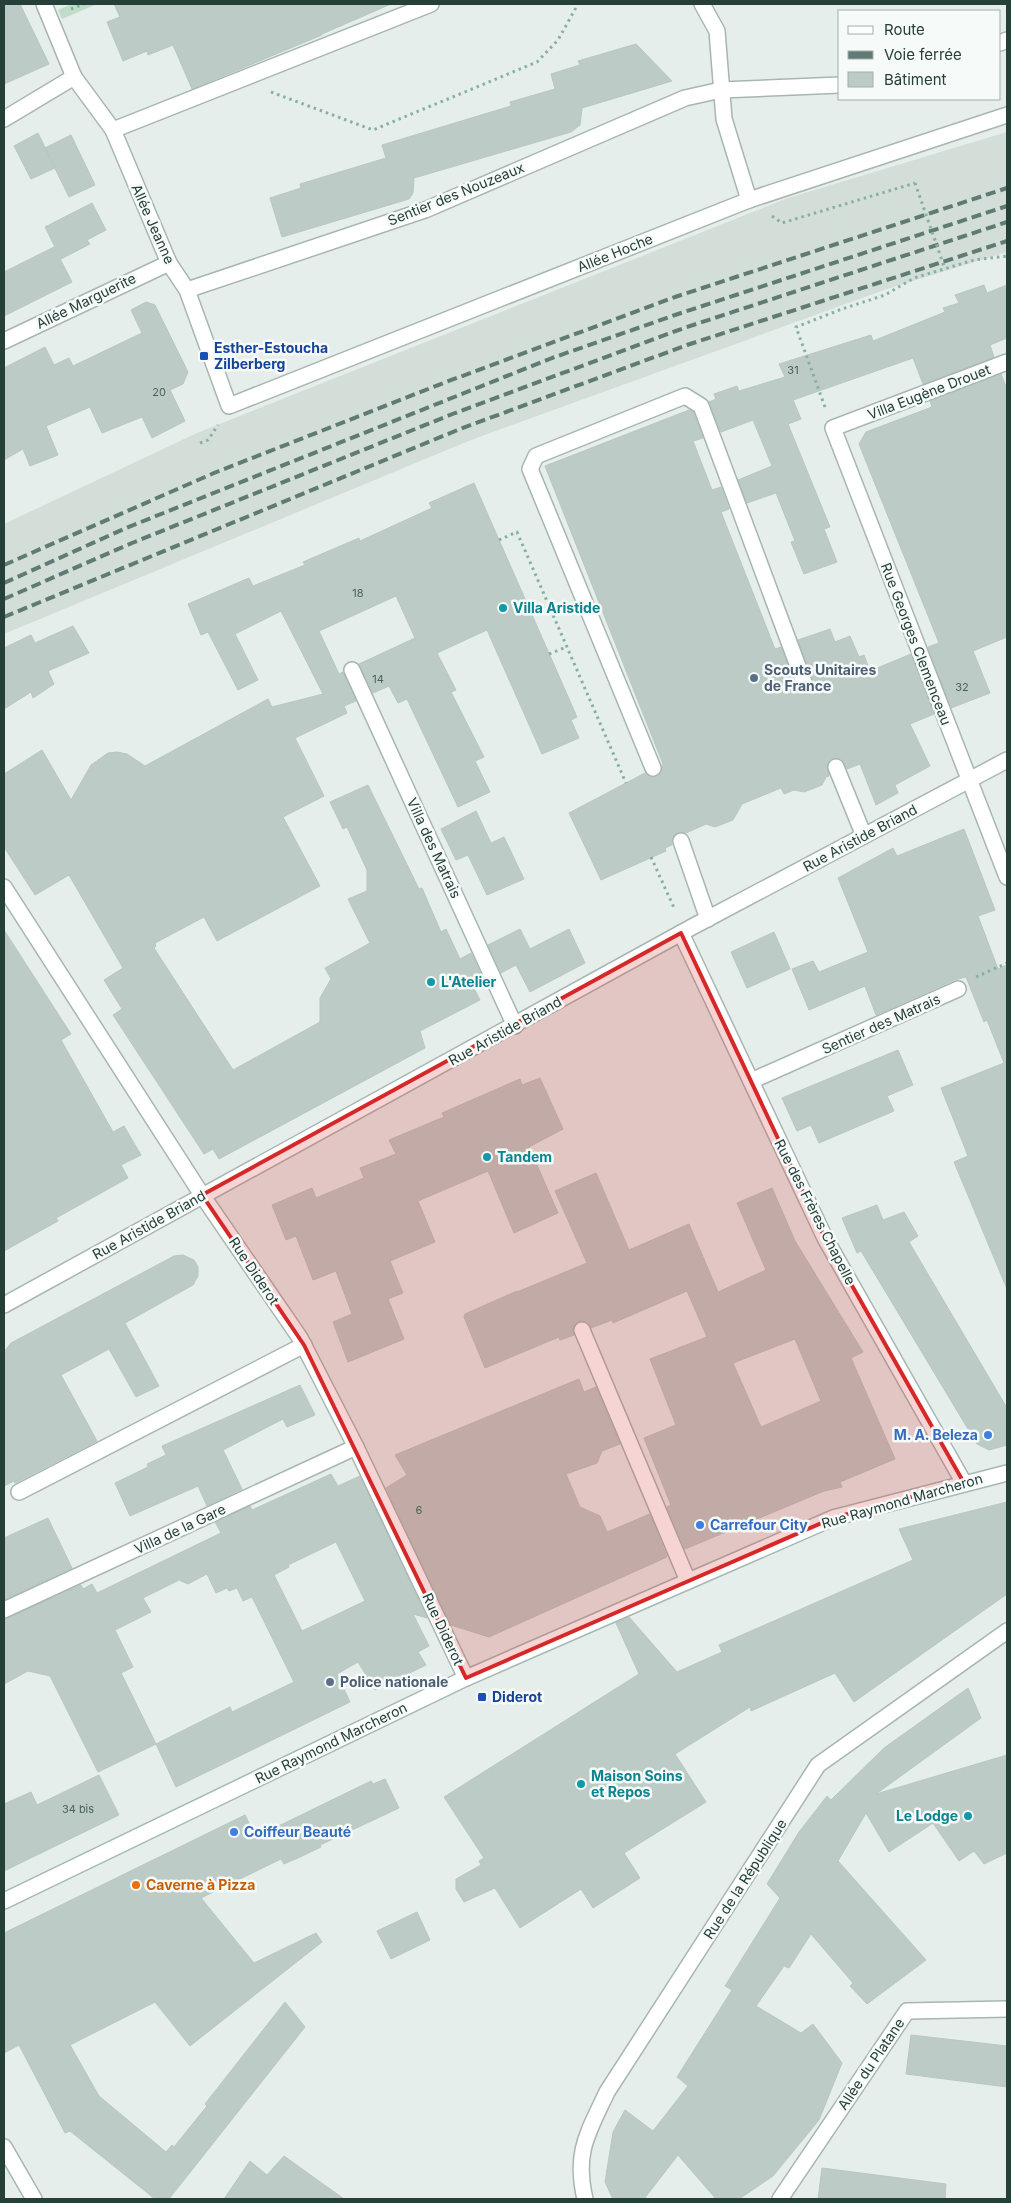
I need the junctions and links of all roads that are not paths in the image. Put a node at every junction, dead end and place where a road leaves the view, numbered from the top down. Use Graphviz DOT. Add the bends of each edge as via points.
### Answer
graph roads {
  1 [pos="44,4"];
  2 [pos="431,4"];
  3 [pos="702,4"];
  4 [pos="74,77"];
  5 [pos="838,85"];
  6 [pos="721,90"];
  7 [pos="1007,115"];
  8 [pos="4,119"];
  9 [pos="112,130"];
  10 [pos="749,200"];
  11 [pos="169,263"];
  12 [pos="187,290"];
  13 [pos="4,342"];
  14 [pos="1007,362"];
  15 [pos="229,406"];
  16 [pos="833,428"];
  17 [pos="352,670"];
  18 [pos="805,685"];
  19 [pos="1007,760"];
  20 [pos="836,767"];
  21 [pos="653,768"];
  22 [pos="969,780"];
  23 [pos="864,836"];
  24 [pos="681,841"];
  25 [pos="1007,877"];
  26 [pos="4,887"];
  27 [pos="708,919"];
  28 [pos="681,933"];
  29 [pos="958,989"];
  30 [pos="515,1026"];
  31 [pos="752,1081"];
  32 [pos="202,1195"];
  33 [pos="4,1305"];
  34 [pos="582,1330"];
  35 [pos="304,1346"];
  36 [pos="356,1447"];
  37 [pos="1007,1473"];
  38 [pos="964,1483"];
  39 [pos="19,1492"];
  40 [pos="688,1581"];
  41 [pos="4,1610"];
  42 [pos="1007,1631"];
  43 [pos="466,1678"];
  44 [pos="4,1901"];
  45 [pos="1007,2009"];
  46 [pos="4,2147"];
  47 [pos="34,2199"];
  48 [pos="585,2199"];
  49 [pos="780,2199"];
  1 -- 4 [label="street, Allée Jeanne"];
  2 -- 9 [label="street"];
  3 -- 6 [label="street" via="716,32"];
  4 -- 8 [label="street"];
  4 -- 9 [label="street, Allée Jeanne"];
  5 -- 6 [label="street, Sentier des Nouzeaux"];
  6 -- 10 [label="street" via="724,119"];
  6 -- 12 [label="street, Sentier des Nouzeaux" via="685,98 425,210"];
  7 -- 10 [label="street, Allée Hoche"];
  9 -- 11 [label="street, Allée Jeanne"];
  10 -- 15 [label="street, Allée Hoche"];
  11 -- 12 [label="street, Allée Jeanne"];
  11 -- 13 [label="street, Allée Marguerite"];
  12 -- 15 [label="street, Allée Jeanne"];
  14 -- 16 [label="street, Villa Eugène Drouet"];
  16 -- 22 [label="street, Rue Georges Clemenceau"];
  17 -- 30 [label="street, Villa des Matrais"];
  18 -- 21 [label="street" via="700,406 685,396 536,456 530,469"];
  19 -- 22 [label="street, Rue Aristide Briand"];
  20 -- 23 [label="street"];
  22 -- 23 [label="street, Rue Aristide Briand"];
  22 -- 25 [label="street, Rue Georges Clemenceau"];
  23 -- 27 [label="street, Rue Aristide Briand"];
  24 -- 27 [label="street"];
  26 -- 32 [label="street, Rue Diderot"];
  27 -- 28 [label="street, Rue Aristide Briand"];
  28 -- 30 [label="street, Rue Aristide Briand"];
  28 -- 31 [label="street, Rue des Frères Chapelle"];
  29 -- 31 [label="street, Sentier des Matrais"];
  30 -- 32 [label="street, Rue Aristide Briand"];
  31 -- 38 [label="street, Rue des Frères Chapelle" via="825,1238"];
  32 -- 33 [label="street, Rue Aristide Briand"];
  32 -- 35 [label="street, Rue Diderot"];
  34 -- 40 [label="street"];
  35 -- 36 [label="street, Rue Diderot"];
  35 -- 39 [label="street"];
  36 -- 41 [label="street, Villa de la Gare"];
  36 -- 43 [label="street, Rue Diderot"];
  37 -- 38 [label="street, Rue Raymond Marcheron"];
  38 -- 40 [label="street, Rue Raymond Marcheron" via="833,1518"];
  40 -- 43 [label="street, Rue Raymond Marcheron"];
  42 -- 48 [label="street, Rue de la République" via="818,1765 607,2092 582,2148 581,2181"];
  43 -- 44 [label="street, Rue Raymond Marcheron"];
  45 -- 49 [label="street, Allée du Platane" via="907,2011"];
  46 -- 47 [label="street"];
}
